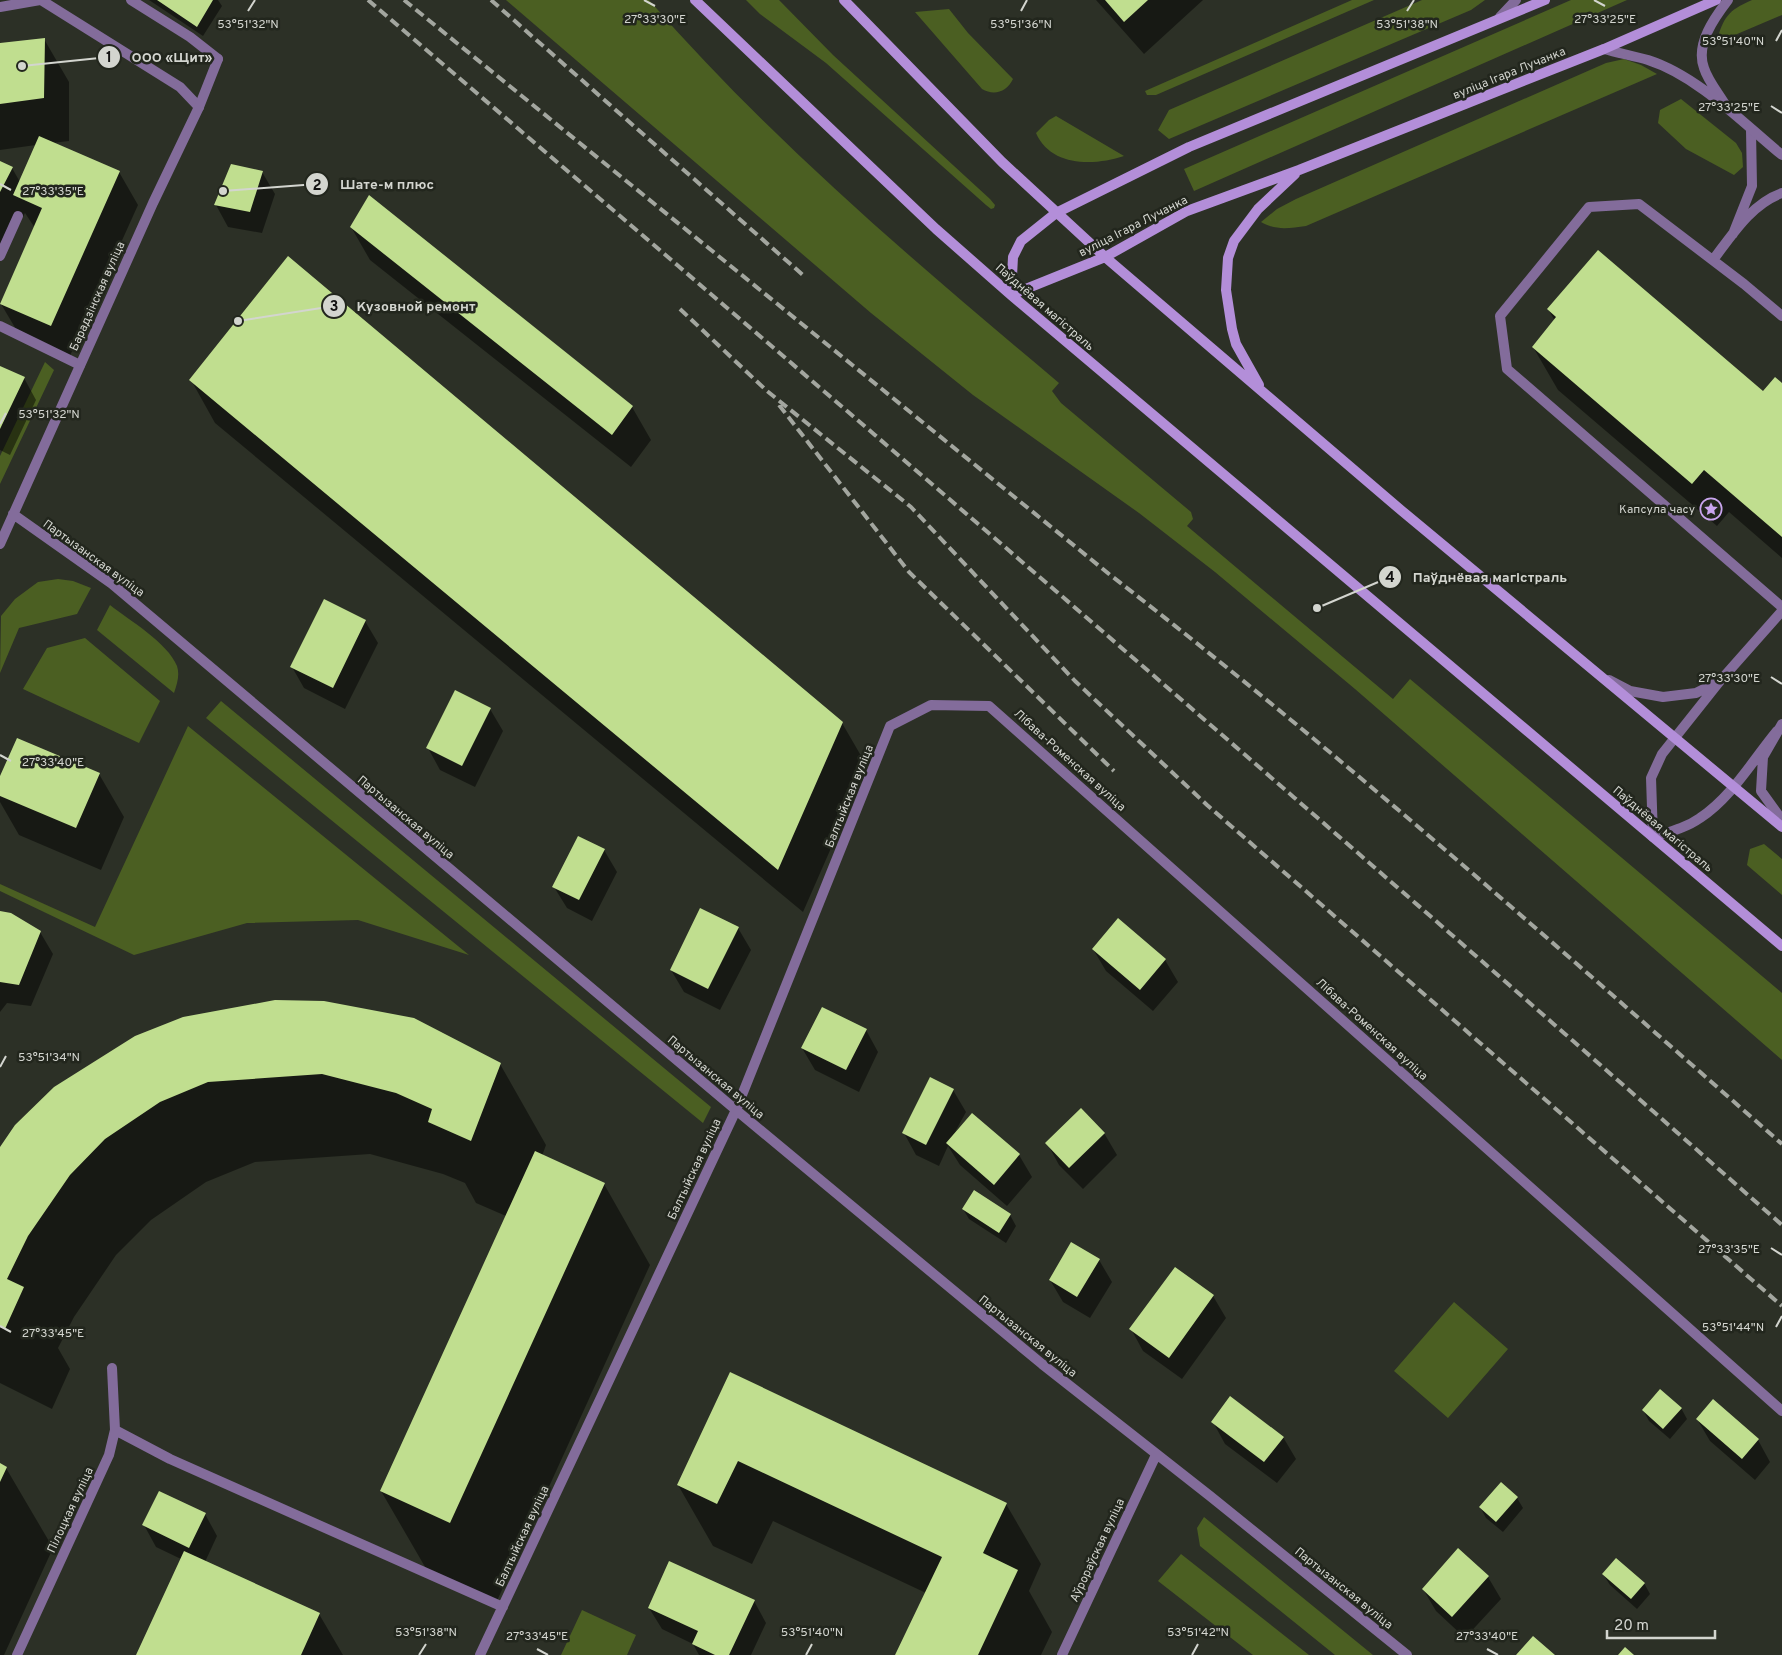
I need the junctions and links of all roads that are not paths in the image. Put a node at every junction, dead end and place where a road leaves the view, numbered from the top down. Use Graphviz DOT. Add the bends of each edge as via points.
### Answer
graph roads {
  1 [pos="41,0"];
  2 [pos="131,0"];
  3 [pos="694,0"];
  4 [pos="844,0"];
  5 [pos="1516,0"];
  6 [pos="1545,0"];
  7 [pos="1716,0"];
  8 [pos="1728,0"];
  9 [pos="0,7"];
  10 [pos="1488,25"];
  11 [pos="1604,49"];
  12 [pos="199,107"];
  13 [pos="1728,109"];
  14 [pos="1751,130"];
  15 [pos="1782,155"];
  16 [pos="1299,170"];
  17 [pos="1782,193"];
  18 [pos="1056,214"];
  19 [pos="18,216"];
  20 [pos="1733,234"];
  21 [pos="0,256"];
  22 [pos="1105,257"];
  23 [pos="1713,260"];
  24 [pos="1011,295"];
  25 [pos="1782,316"];
  26 [pos="0,326"];
  27 [pos="80,364"];
  28 [pos="1272,401"];
  29 [pos="13,514"];
  30 [pos="0,544"];
  31 [pos="1782,606"];
  32 [pos="1782,611"];
  33 [pos="1596,672"];
  34 [pos="1720,681"];
  35 [pos="931,705"];
  36 [pos="1779,728"];
  37 [pos="1674,738"];
  38 [pos="1733,786"];
  39 [pos="1782,820"];
  40 [pos="1782,827"];
  41 [pos="1653,837"];
  42 [pos="1782,946"];
  43 [pos="736,1110"];
  44 [pos="112,1368"];
  45 [pos="1782,1411"];
  46 [pos="115,1430"];
  47 [pos="1156,1455"];
  48 [pos="503,1607"];
  49 [pos="17,1655"];
  50 [pos="480,1655"];
  51 [pos="1062,1655"];
  52 [pos="1407,1655"];
  1 -- 9 [label="street"];
  1 -- 12 [label="street" via="180,87"];
  2 -- 12 [label="street, Барадзінская вуліца" via="218,59"];
  3 -- 24 [label="main road, Паўднёвая магістраль" via="936,229"];
  4 -- 18 [label="main road"];
  5 -- 10 [label="street" via="1508,11"];
  6 -- 10 [label="main road"];
  7 -- 11 [label="main road, вуліца Ігара Лучанка"];
  8 -- 13 [label="street" via="1714,18 1702,55 1704,68"];
  10 -- 18 [label="main road" via="1189,147"];
  11 -- 13 [label="street" via="1650,61 1683,77"];
  11 -- 16 [label="main road, вуліца Ігара Лучанка"];
  12 -- 27 [label="street, Барадзінская вуліца"];
  13 -- 14 [label="street"];
  14 -- 15 [label="street"];
  14 -- 20 [label="street" via="1752,186"];
  16 -- 22 [label="main road, вуліца Ігара Лучанка" via="1187,211"];
  16 -- 28 [label="main road" via="1258,208 1234,241 1228,258 1226,290 1236,344 1258,384"];
  17 -- 20 [label="street" via="1754,210"];
  18 -- 22 [label="main road"];
  18 -- 24 [label="main road" via="1022,242 1013,258"];
  19 -- 21 [label="street"];
  20 -- 23 [label="street"];
  22 -- 24 [label="main road, вуліца Ігара Лучанка"];
  22 -- 28 [label="main road"];
  23 -- 25 [label="street"];
  23 -- 31 [label="street" via="1639,204 1589,207 1500,316 1507,369"];
  24 -- 41 [label="main road, Паўднёвая магістраль"];
  26 -- 27 [label="street"];
  27 -- 29 [label="street, Барадзінская вуліца"];
  28 -- 33 [label="main road"];
  29 -- 30 [label="street, Барадзінская вуліца"];
  29 -- 43 [label="street, Партызанская вуліца" via="112,584"];
  32 -- 34 [label="street"];
  33 -- 34 [label="street" via="1630,691 1663,697 1696,693"];
  33 -- 37 [label="main road"];
  34 -- 37 [label="street"];
  35 -- 43 [label="street, Балтыйская вуліца" via="890,726"];
  35 -- 45 [label="street, Лібава-Роменская вуліца" via="990,706"];
  36 -- 38 [label="street"];
  36 -- 39 [label="street" via="1763,757 1761,791"];
  37 -- 38 [label="main road"];
  37 -- 41 [label="street" via="1651,778"];
  38 -- 40 [label="main road"];
  38 -- 41 [label="street" via="1700,819"];
  41 -- 42 [label="main road, Паўднёвая магістраль"];
  43 -- 47 [label="street, Партызанская вуліца"];
  43 -- 48 [label="street, Балтыйская вуліца"];
  44 -- 46 [label="street, Пілоцкая вуліца"];
  46 -- 48 [label="street" via="170,1459"];
  46 -- 49 [label="street, Пілоцкая вуліца" via="109,1455"];
  47 -- 51 [label="street, Аўрораўская вуліца"];
  47 -- 52 [label="street, Партызанская вуліца"];
  48 -- 50 [label="street, Балтыйская вуліца"];
}
